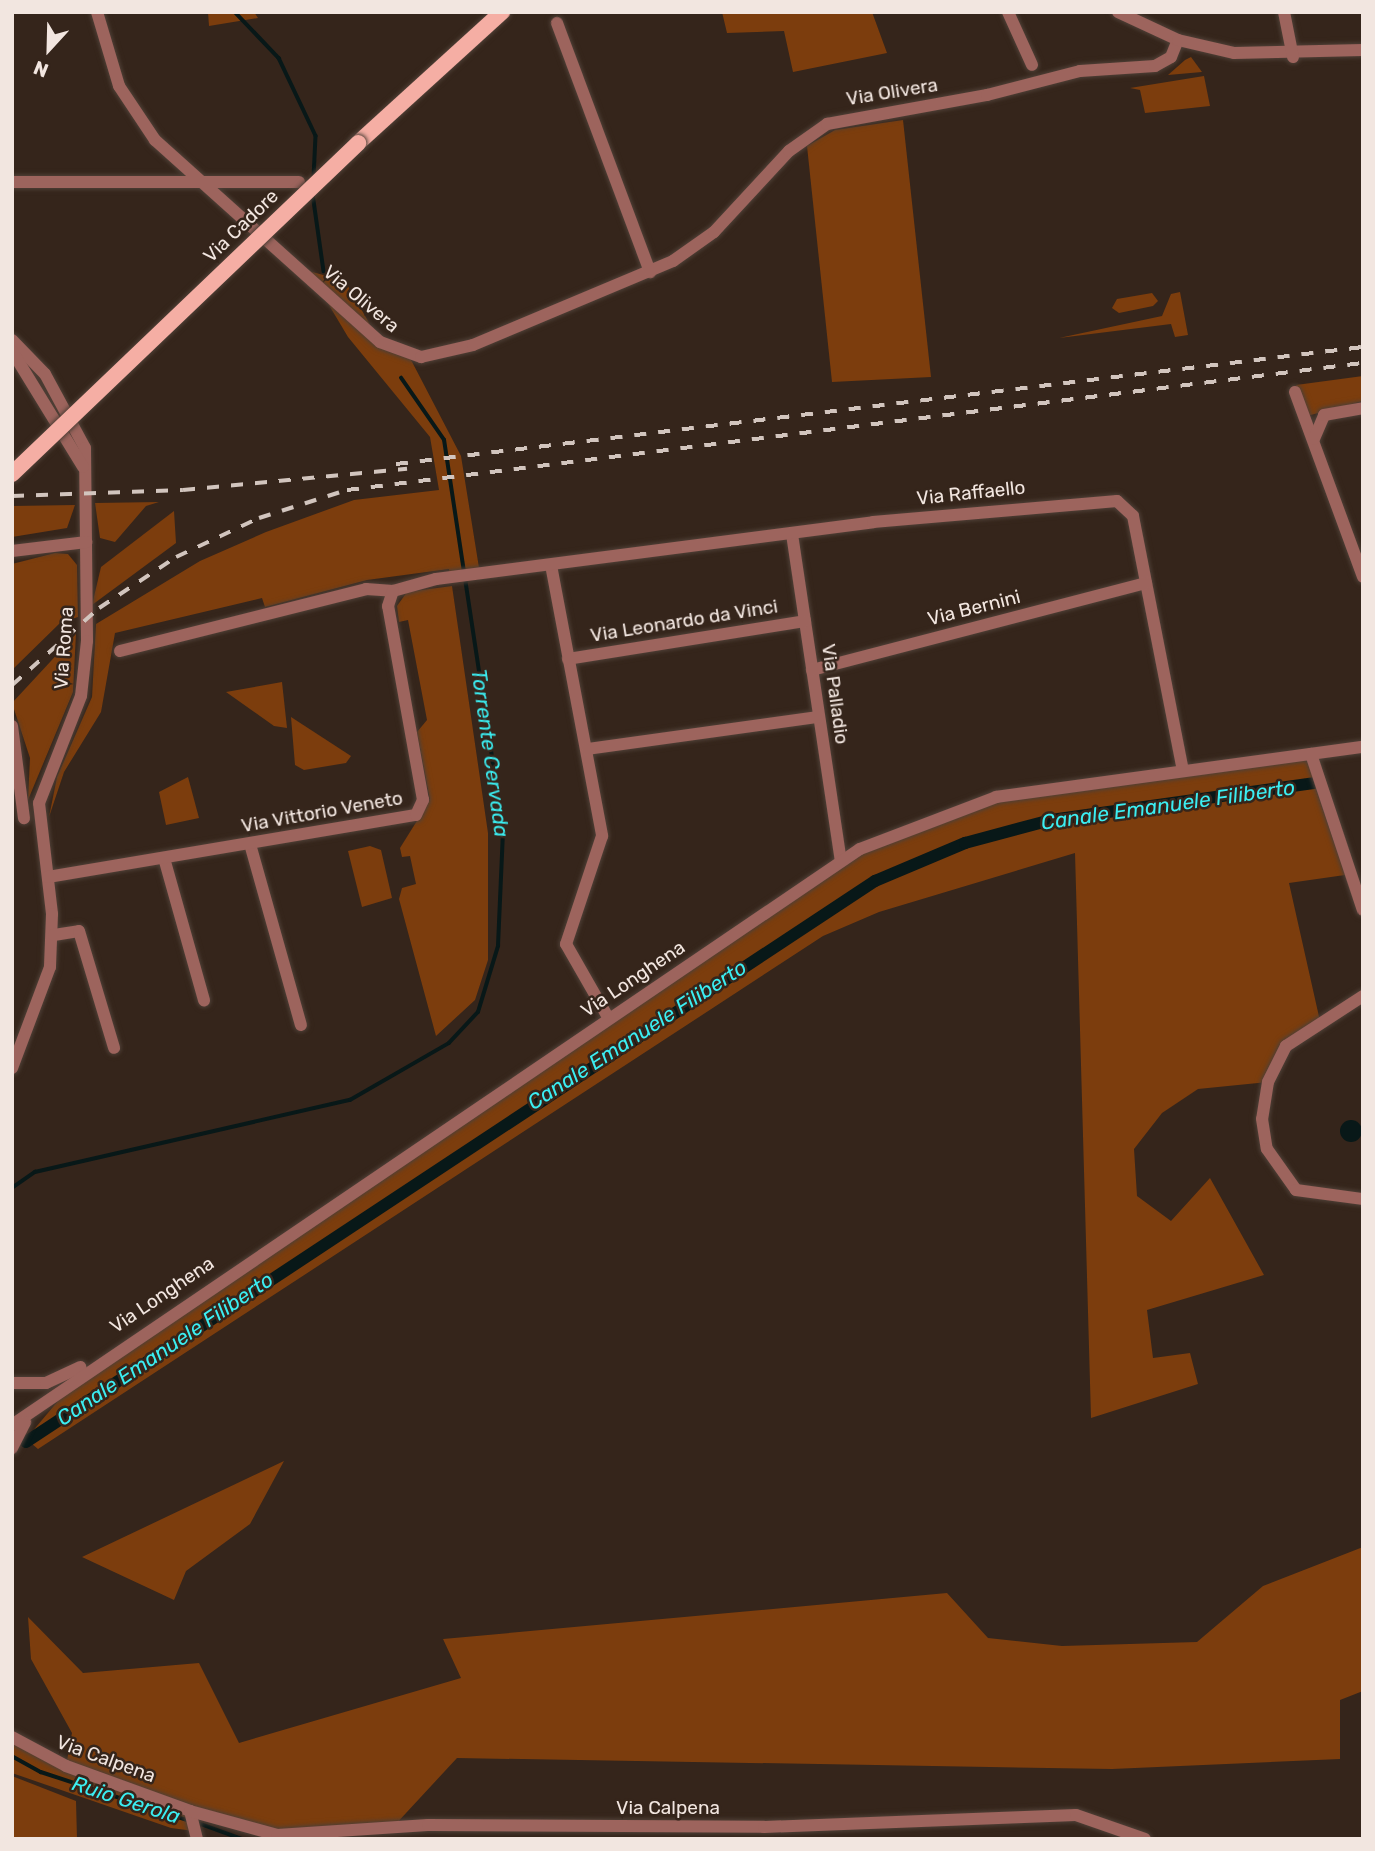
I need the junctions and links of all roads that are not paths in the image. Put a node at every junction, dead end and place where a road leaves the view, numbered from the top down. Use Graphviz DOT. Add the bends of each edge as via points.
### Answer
graph roads {
  1 [pos="97,12"];
  2 [pos="491,12"];
  3 [pos="502,12"];
  4 [pos="1008,12"];
  5 [pos="1118,12"];
  6 [pos="1284,12"];
  7 [pos="557,23"];
  8 [pos="471,39"];
  9 [pos="1178,40"];
  10 [pos="1363,50"];
  11 [pos="1293,57"];
  12 [pos="1032,65"];
  13 [pos="194,178"];
  14 [pos="12,181"];
  15 [pos="299,182"];
  16 [pos="650,272"];
  17 [pos="12,340"];
  18 [pos="12,351"];
  19 [pos="1295,392"];
  20 [pos="1363,408"];
  21 [pos="1314,439"];
  22 [pos="12,474"];
  23 [pos="85,474"];
  24 [pos="792,534"];
  25 [pos="86,542"];
  26 [pos="12,551"];
  27 [pos="551,565"];
  28 [pos="1363,577"];
  29 [pos="1146,583"];
  30 [pos="393,591"];
  31 [pos="805,621"];
  32 [pos="120,651"];
  33 [pos="568,659"];
  34 [pos="812,670"];
  35 [pos="818,717"];
  36 [pos="12,726"];
  37 [pos="1363,747"];
  38 [pos="587,749"];
  39 [pos="1311,754"];
  40 [pos="1183,770"];
  41 [pos="37,816"];
  42 [pos="18,820"];
  43 [pos="250,844"];
  44 [pos="164,858"];
  45 [pos="841,860"];
  46 [pos="48,877"];
  47 [pos="1358,883"];
  48 [pos="1363,910"];
  49 [pos="54,935"];
  50 [pos="1363,996"];
  51 [pos="204,1000"];
  52 [pos="610,1019"];
  53 [pos="302,1025"];
  54 [pos="114,1048"];
  55 [pos="12,1068"];
  56 [pos="1363,1199"];
  57 [pos="104,1357"];
  58 [pos="15,1383"];
  59 [pos="33,1410"];
  60 [pos="18,1423"];
  61 [pos="12,1448"];
  62 [pos="12,1737"];
  63 [pos="191,1812"];
  64 [pos="195,1834"];
  65 [pos="1145,1839"];
  1 -- 13 [label="street, Via Olivera" via="126,99"];
  2 -- 8 [label="main road"];
  3 -- 8 [label="main road, Via Cadore"];
  4 -- 12 [label="street"];
  5 -- 9 [label="street"];
  6 -- 11 [label="street"];
  7 -- 16 [label="street"];
  8 -- 22 [label="main road, Via Cadore, bridge"];
  9 -- 11 [label="street" via="1234,53"];
  9 -- 16 [label="street, Via Olivera" via="1171,57 1155,66 1080,71 987,95 827,124 789,151 714,232"];
  10 -- 11 [label="street"];
  13 -- 14 [label="street"];
  13 -- 15 [label="street" via="258,185"];
  13 -- 16 [label="street, Via Olivera" via="380,342 409,356 450,353"];
  17 -- 23 [label="street, Via Roma" via="44,374 79,429"];
  18 -- 23 [label="street, Via Roma"];
  19 -- 21 [label="street"];
  20 -- 21 [label="street" via="1324,415"];
  21 -- 28 [label="street"];
  23 -- 25 [label="street, Via Roma"];
  24 -- 27 [label="street, Via Raffaello"];
  24 -- 29 [label="street, Via Raffaello" via="1107,499 1133,516"];
  24 -- 31 [label="street, Via Palladio"];
  25 -- 26 [label="street"];
  25 -- 41 [label="street, Via Roma" via="84,686 47,773"];
  27 -- 30 [label="street, Via Raffaello" via="450,578"];
  27 -- 33 [label="street"];
  29 -- 34 [label="street, Via Bernini"];
  29 -- 40 [label="street, Via Raffaello"];
  30 -- 32 [label="street, Via Raffaello" via="366,589"];
  30 -- 43 [label="street, Via Vittorio Veneto" via="388,606 422,795 420,812"];
  31 -- 33 [label="street, Via Leonardo da Vinci"];
  31 -- 34 [label="street, Via Palladio"];
  33 -- 38 [label="street"];
  34 -- 35 [label="street, Via Palladio"];
  35 -- 38 [label="street"];
  35 -- 45 [label="street, Via Palladio"];
  36 -- 42 [label="street"];
  37 -- 39 [label="street, Via Longhena"];
  38 -- 52 [label="street" via="602,836 566,944"];
  39 -- 40 [label="street, Via Longhena"];
  39 -- 47 [label="street"];
  40 -- 45 [label="street, Via Longhena" via="996,797 924,821"];
  41 -- 42 [label="street"];
  41 -- 46 [label="street, Via Roma"];
  43 -- 44 [label="street, Via Vittorio Veneto"];
  43 -- 53 [label="street"];
  44 -- 46 [label="street, Via Vittorio Veneto"];
  44 -- 51 [label="street"];
  45 -- 52 [label="street, Via Longhena"];
  46 -- 49 [label="street, Via Roma"];
  47 -- 48 [label="street"];
  49 -- 54 [label="street" via="79,932"];
  49 -- 55 [label="street, Via Roma" via="43,993"];
  50 -- 56 [label="street" via="1286,1046 1268,1082 1262,1119 1267,1149 1296,1190"];
  52 -- 57 [label="street, Via Longhena"];
  57 -- 58 [label="street, Via Longhena" via="52,1381"];
  57 -- 59 [label="street, Via Longhena"];
  58 -- 59 [label="street, Via Longhena" via="30,1392"];
  59 -- 60 [label="street, Via Longhena"];
  60 -- 61 [label="street"];
  62 -- 63 [label="street, Via Calpena" via="66,1766"];
  63 -- 64 [label="street"];
  63 -- 65 [label="street, Via Calpena" via="277,1835 428,1825 764,1827 1076,1815"];
}
